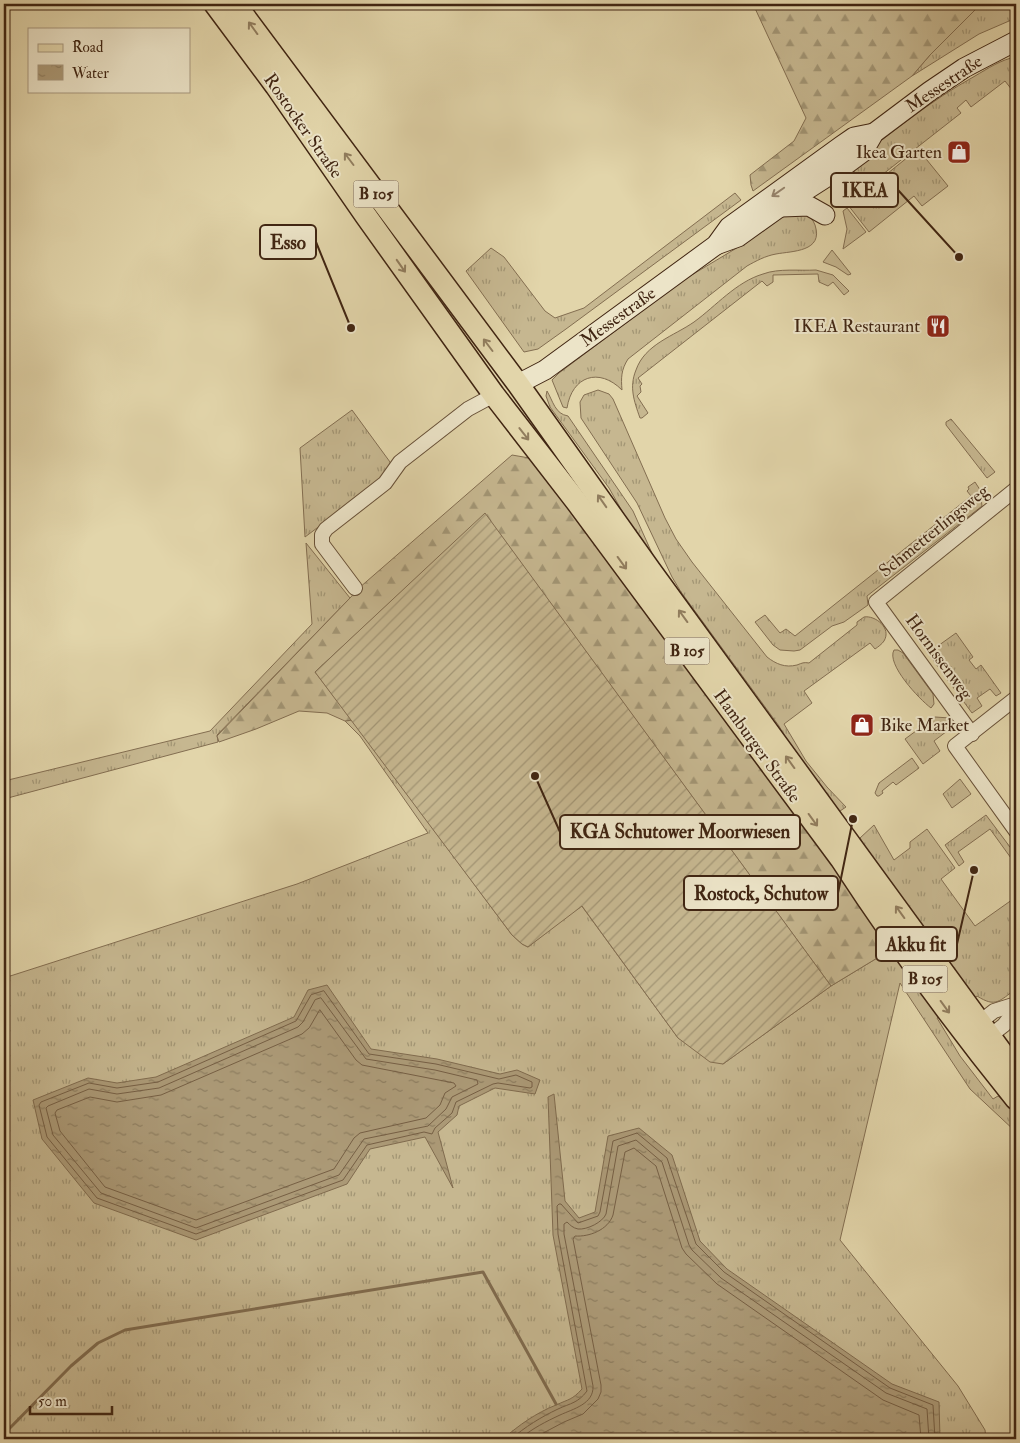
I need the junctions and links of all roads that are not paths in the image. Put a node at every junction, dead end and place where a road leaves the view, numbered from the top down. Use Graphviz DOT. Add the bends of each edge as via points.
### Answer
graph roads {
  1 [pos="216,4"];
  2 [pos="235,4"];
  3 [pos="1016,40"];
  4 [pos="874,133"];
  5 [pos="780,207"];
  6 [pos="825,215"];
  7 [pos="716,245"];
  8 [pos="518,384"];
  9 [pos="494,396"];
  10 [pos="1016,489"];
  11 [pos="355,588"];
  12 [pos="876,602"];
  13 [pos="1016,698"];
  14 [pos="972,734"];
  15 [pos="1016,831"];
  16 [pos="1016,1004"];
  17 [pos="1016,1009"];
  18 [pos="977,1035"];
  19 [pos="1016,1072"];
  20 [pos="1016,1099"];
  1 -- 9 [label="main road, Rostocker Straße / B 105, one-way"];
  8 -- 2 [label="main road, Rostocker Straße / B 105, one-way"];
  3 -- 4 [label="main road, Messestraße" via="964,68"];
  4 -- 5 [label="main road, Messestraße" via="863,152"];
  4 -- 7 [label="main road, Messestraße, one-way" via="854,137 841,146 729,227"];
  5 -- 6 [label="main road" via="809,206"];
  5 -- 7 [label="main road, Messestraße" via="738,237"];
  7 -- 8 [label="main road, Messestraße" via="545,370"];
  8 -- 9 [label="main road"];
  18 -- 8 [label="main road, Hamburger Straße / B 105, one-way"];
  9 -- 11 [label="street" via="468,408 400,462 385,483 326,529 322,544"];
  9 -- 18 [label="main road, Hamburger Straße / B 105, one-way" via="841,859 875,911"];
  10 -- 12 [label="street, Schmetterlingsweg"];
  12 -- 14 [label="street, Hornissenweg"];
  13 -- 14 [label="street"];
  14 -- 15 [label="street" via="955,746"];
  16 -- 18 [label="street" via="994,1011"];
  17 -- 18 [label="street" via="1004,1024"];
  18 -- 19 [label="main road, Hamburger Straße / B 105"];
  18 -- 20 [label="main road, Hamburger Straße / B 105"];
}
